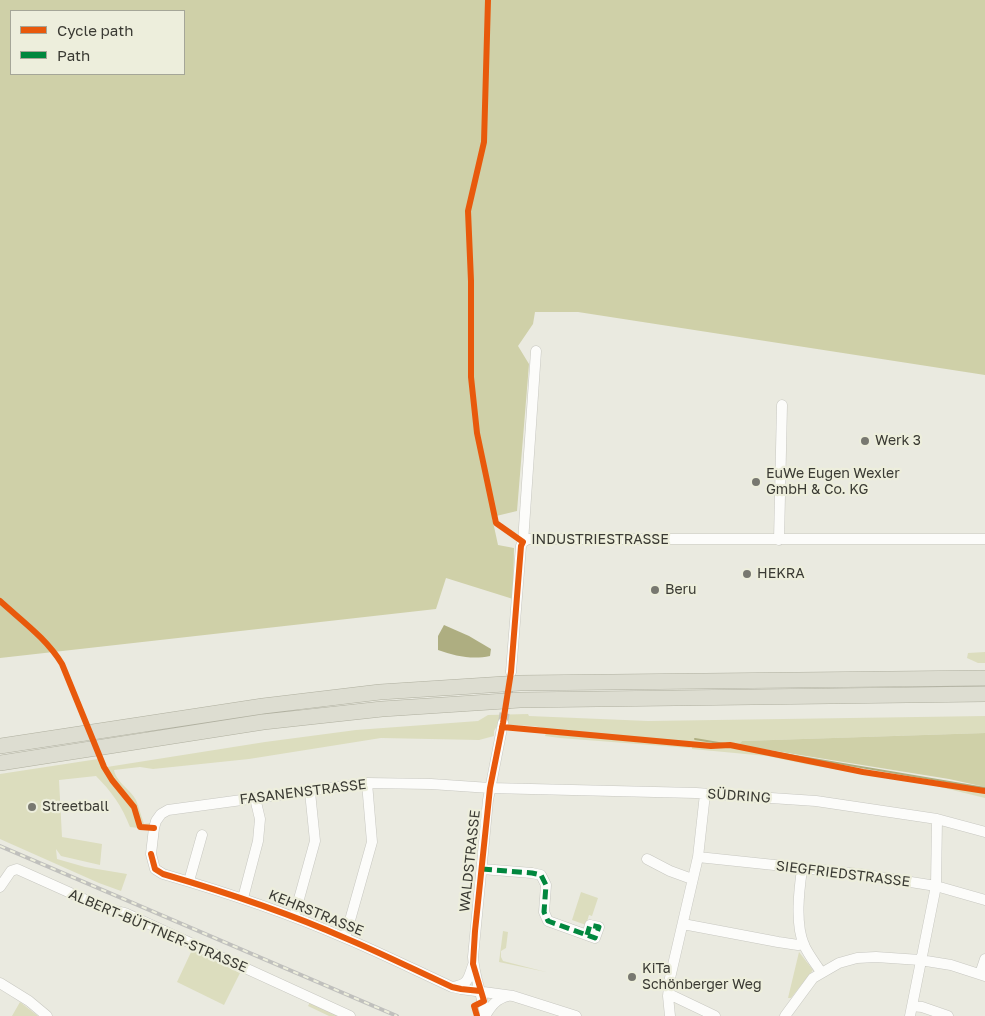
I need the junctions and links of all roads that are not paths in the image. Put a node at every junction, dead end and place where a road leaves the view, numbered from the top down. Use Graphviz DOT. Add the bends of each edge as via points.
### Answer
graph roads {
  1 [pos="536,351"];
  2 [pos="782,405"];
  3 [pos="779,540"];
  4 [pos="985,540"];
  5 [pos="523,542"];
  6 [pos="511,672"];
  7 [pos="985,678"];
  8 [pos="985,694"];
  9 [pos="503,723"];
  10 [pos="0,746"];
  11 [pos="0,764"];
  12 [pos="367,783"];
  13 [pos="490,788"];
  14 [pos="310,792"];
  15 [pos="705,794"];
  16 [pos="256,798"];
  17 [pos="937,819"];
  18 [pos="985,832"];
  19 [pos="202,835"];
  20 [pos="151,854"];
  21 [pos="698,858"];
  22 [pos="647,859"];
  23 [pos="482,869"];
  24 [pos="802,869"];
  25 [pos="692,879"];
  26 [pos="189,881"];
  27 [pos="936,886"];
  28 [pos="0,887"];
  29 [pos="242,898"];
  30 [pos="985,900"];
  31 [pos="294,917"];
  32 [pos="683,924"];
  33 [pos="587,935"];
  34 [pos="345,938"];
  35 [pos="804,944"];
  36 [pos="985,959"];
  37 [pos="920,960"];
  38 [pos="473,964"];
  39 [pos="821,972"];
  40 [pos="982,975"];
  41 [pos="0,983"];
  42 [pos="452,987"];
  43 [pos="482,996"];
  44 [pos="513,996"];
  45 [pos="668,996"];
  46 [pos="911,1011"];
  47 [pos="47,1016"];
  48 [pos="350,1016"];
  49 [pos="485,1016"];
  50 [pos="576,1016"];
  51 [pos="670,1016"];
  52 [pos="715,1016"];
  53 [pos="785,1016"];
  54 [pos="948,1016"];
  1 -- 5 [label="street, INDUSTRIESTRASSE"];
  2 -- 3 [label="street"];
  3 -- 4 [label="street, INDUSTRIESTRASSE"];
  3 -- 5 [label="street, INDUSTRIESTRASSE" via="528,539"];
  5 -- 6 [label="street"];
  7 -- 10 [label="highway" via="520,683 380,692 263,706"];
  8 -- 11 [label="highway" via="520,700 382,708 263,722"];
  9 -- 13 [label="street, WALDSTRASSE"];
  12 -- 13 [label="street, FASANENSTRASSE"];
  12 -- 14 [label="street, FASANENSTRASSE"];
  12 -- 34 [label="street" via="372,842"];
  13 -- 15 [label="street, SÜDRING"];
  13 -- 23 [label="street, WALDSTRASSE"];
  14 -- 16 [label="street, FASANENSTRASSE"];
  14 -- 31 [label="street" via="315,842"];
  15 -- 17 [label="street, SÜDRING" via="816,801"];
  15 -- 21 [label="street"];
  16 -- 20 [label="street, FASANENSTRASSE" via="168,810 156,821"];
  16 -- 29 [label="street" via="260,819 258,841"];
  17 -- 18 [label="street, SÜDRING"];
  17 -- 27 [label="street"];
  19 -- 26 [label="street"];
  20 -- 26 [label="street, KEHRSTRASSE" via="155,869 162,874"];
  21 -- 24 [label="street, SIEGFRIEDSTRASSE"];
  21 -- 25 [label="street"];
  22 -- 25 [label="street"];
  23 -- 33 [label="street" via="541,875 546,885 544,912 548,921"];
  23 -- 38 [label="street, WALDSTRASSE"];
  24 -- 27 [label="street, SIEGFRIEDSTRASSE"];
  24 -- 35 [label="street" via="799,916"];
  25 -- 32 [label="street"];
  26 -- 29 [label="street, KEHRSTRASSE"];
  27 -- 30 [label="street, SIEGFRIEDSTRASSE"];
  27 -- 37 [label="street"];
  28 -- 48 [label="street, ALBERT-BÜTTNER-STRASSE" via="11,870 17,869 104,908 125,913"];
  29 -- 31 [label="street, KEHRSTRASSE"];
  31 -- 34 [label="street, KEHRSTRASSE"];
  32 -- 35 [label="street"];
  32 -- 45 [label="street"];
  34 -- 42 [label="street, KEHRSTRASSE"];
  35 -- 39 [label="street"];
  36 -- 40 [label="street"];
  37 -- 39 [label="street" via="865,956"];
  37 -- 40 [label="street"];
  37 -- 46 [label="street"];
  38 -- 42 [label="street" via="467,981"];
  38 -- 43 [label="street, WALDSTRASSE"];
  39 -- 53 [label="street"];
  41 -- 47 [label="street"];
  42 -- 43 [label="street, KEHRSTRASSE"];
  43 -- 44 [label="street, KEHRSTRASSE"];
  43 -- 49 [label="street, WALDSTRASSE"];
  44 -- 49 [label="street" via="498,1000"];
  44 -- 50 [label="street, KEHRSTRASSE"];
  45 -- 51 [label="street"];
  45 -- 52 [label="street"];
  46 -- 54 [label="street" via="922,1007"];
}
